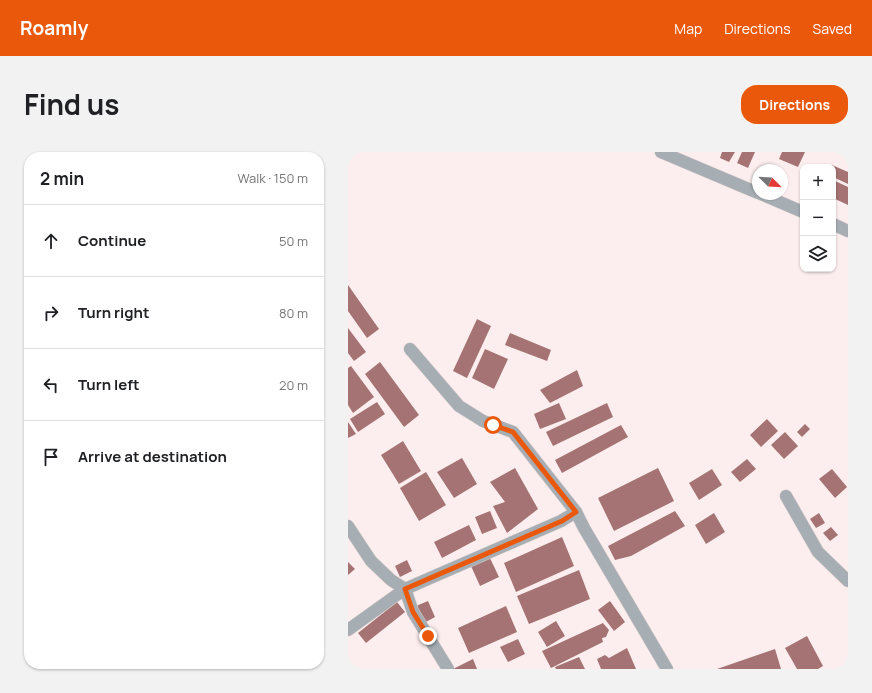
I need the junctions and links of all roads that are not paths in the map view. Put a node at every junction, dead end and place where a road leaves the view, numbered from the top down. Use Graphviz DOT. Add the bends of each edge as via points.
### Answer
graph roads {
  1 [pos="661,152"];
  2 [pos="752,190"];
  3 [pos="775,200"];
  4 [pos="800,211"];
  5 [pos="836,225"];
  6 [pos="848,231"];
  7 [pos="410,349"];
  8 [pos="786,496"];
  9 [pos="576,512"];
  10 [pos="348,526"];
  11 [pos="848,581"];
  12 [pos="405,589"];
  13 [pos="348,630"];
  14 [pos="448,669"];
  15 [pos="667,669"];
  1 -- 2 [label="street"];
  3 -- 4 [label="street"];
  5 -- 6 [label="street"];
  7 -- 9 [label="street" via="459,406 483,421 513,432"];
  8 -- 11 [label="street" via="818,552"];
  9 -- 12 [label="street" via="562,521"];
  9 -- 15 [label="street"];
  10 -- 12 [label="street" via="371,561"];
  12 -- 13 [label="street"];
  12 -- 14 [label="street" via="413,612"];
}
